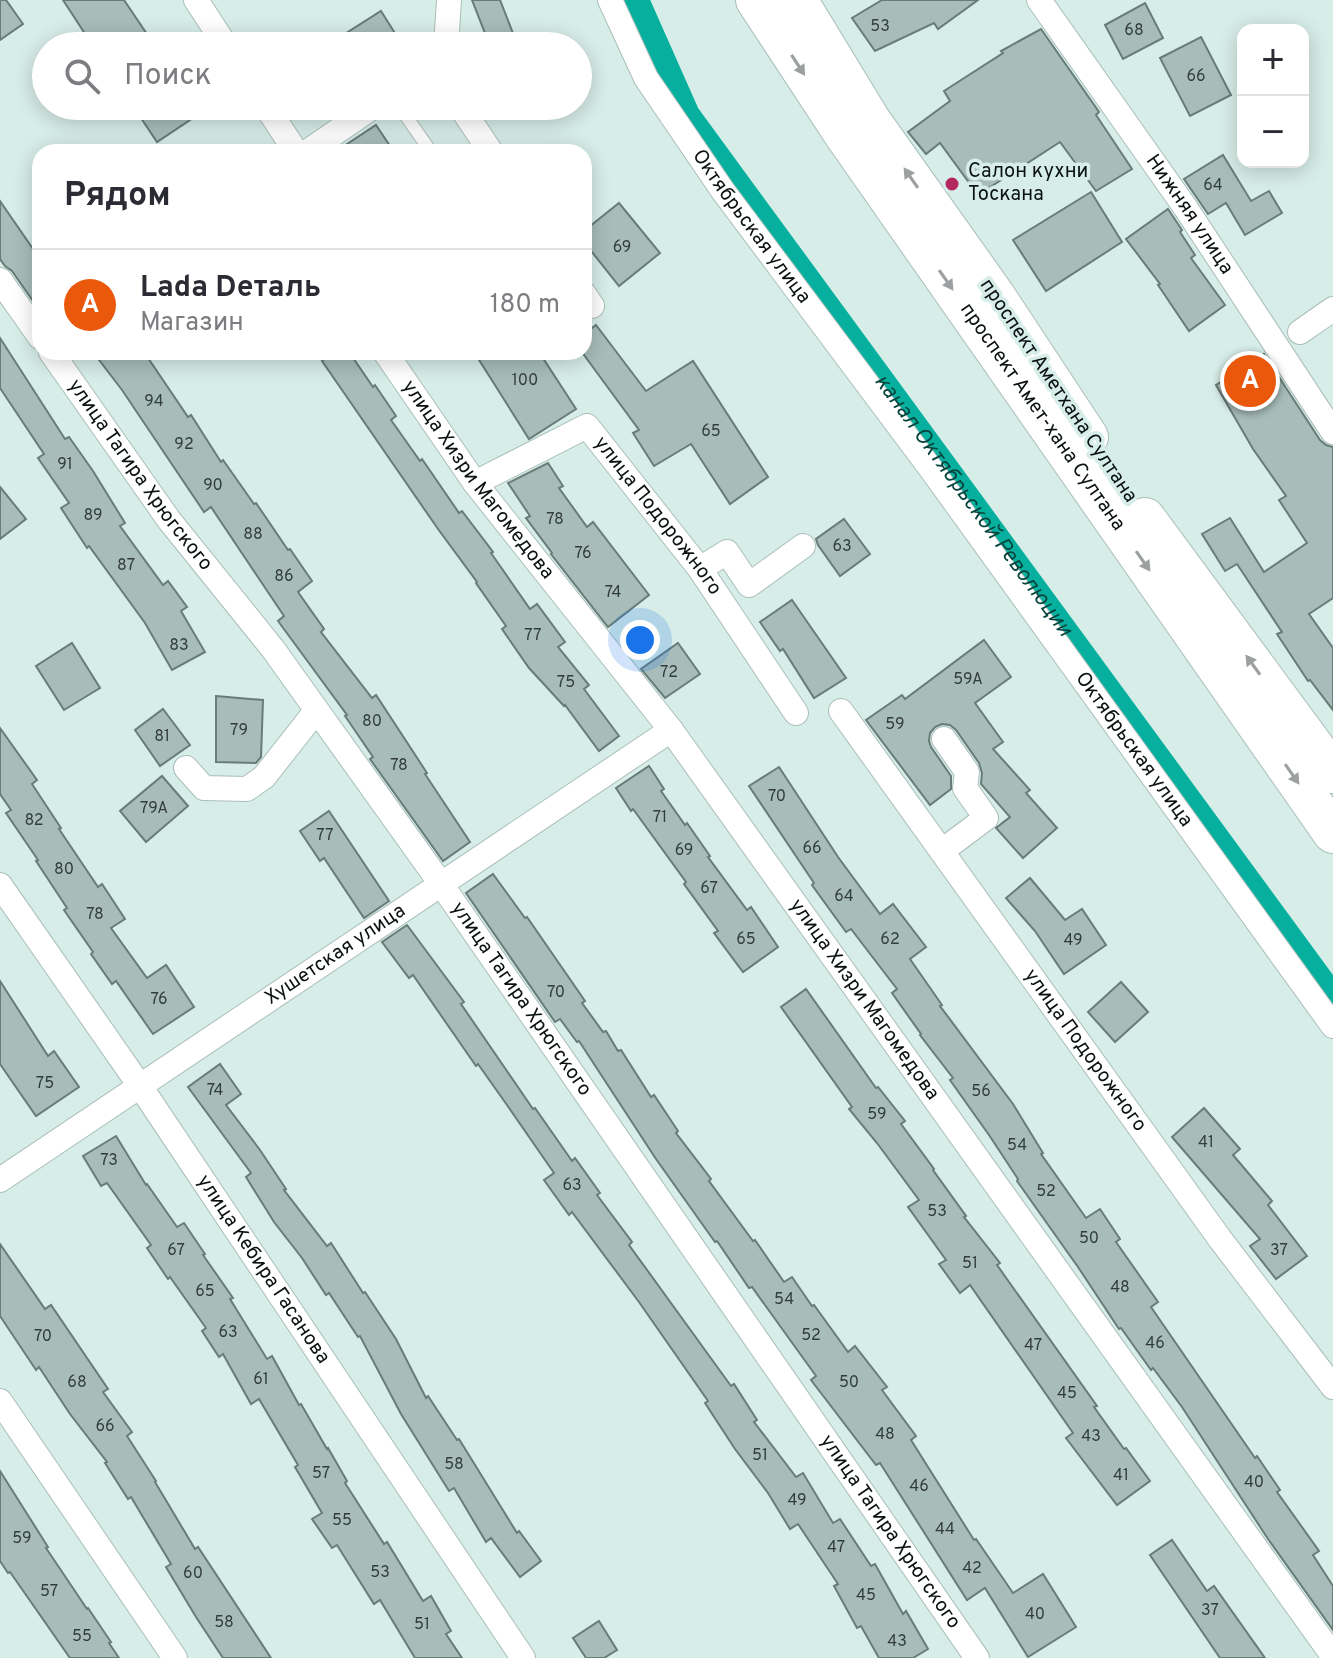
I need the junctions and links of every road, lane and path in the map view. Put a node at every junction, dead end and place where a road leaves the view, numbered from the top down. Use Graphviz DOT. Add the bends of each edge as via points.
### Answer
graph roads {
  1 [pos="196,0"];
  2 [pos="449,0"];
  3 [pos="610,0"];
  4 [pos="756,0"];
  5 [pos="797,0"];
  6 [pos="1039,0"];
  7 [pos="217,32"];
  8 [pos="447,32"];
  9 [pos="275,120"];
  10 [pos="354,120"];
  11 [pos="409,120"];
  12 [pos="469,120"];
  13 [pos="291,144"];
  14 [pos="319,144"];
  15 [pos="425,144"];
  16 [pos="486,144"];
  17 [pos="0,280"];
  18 [pos="1333,309"];
  19 [pos="32,326"];
  20 [pos="1300,332"];
  21 [pos="57,360"];
  22 [pos="390,360"];
  23 [pos="1333,432"];
  24 [pos="475,483"];
  25 [pos="803,546"];
  26 [pos="700,569"];
  27 [pos="316,711"];
  28 [pos="841,711"];
  29 [pos="796,713"];
  30 [pos="671,730"];
  31 [pos="944,739"];
  32 [pos="186,768"];
  33 [pos="1333,773"];
  34 [pos="1333,833"];
  35 [pos="942,851"];
  36 [pos="441,884"];
  37 [pos="0,885"];
  38 [pos="1333,1026"];
  39 [pos="140,1086"];
  40 [pos="0,1180"];
  41 [pos="1331,1377"];
  42 [pos="0,1401"];
  43 [pos="1332,1656"];
  44 [pos="175,1658"];
  45 [pos="523,1658"];
  46 [pos="977,1658"];
  1 -- 7 [label="street"];
  2 -- 8 [label="street"];
  3 -- 38 [label="street, Октябрьская улица" via="646,78 723,191"];
  4 -- 34 [label="main road, проспект Амет-хана Султана, one-way"];
  33 -- 5 [label="main road, проспект Аметхана Султана, one-way" via="1115,477 870,120"];
  6 -- 23 [label="street, Нижняя улица" via="1185,207"];
  9 -- 13 [label="street"];
  10 -- 14 [label="street"];
  11 -- 15 [label="lane"];
  12 -- 16 [label="street"];
  17 -- 19 [label="street"];
  18 -- 20 [label="street"];
  21 -- 27 [label="street, улица Тагира Хрюгского" via="169,520"];
  22 -- 24 [label="street, улица Хизри Магомедова"];
  24 -- 26 [label="street, улица Подорожного" via="587,426"];
  24 -- 30 [label="street, улица Хизри Магомедова"];
  25 -- 26 [label="street" via="749,585 727,552"];
  26 -- 29 [label="street, улица Подорожного"];
  27 -- 32 [label="street" via="264,777 247,789 204,788"];
  27 -- 36 [label="street, улица Тагира Хрюгского"];
  28 -- 35 [label="street, улица Подорожного"];
  30 -- 36 [label="street, Хушетская улица"];
  30 -- 43 [label="street, улица Хизри Магомедова"];
  31 -- 35 [label="street" via="967,772 965,788 986,818"];
  35 -- 41 [label="street, улица Подорожного" via="1220,1239"];
  36 -- 39 [label="street, Хушетская улица"];
  36 -- 46 [label="street, улица Тагира Хрюгского"];
  37 -- 39 [label="street, улица Кебира Гасанова"];
  39 -- 40 [label="street, Хушетская улица"];
  39 -- 45 [label="street, улица Кебира Гасанова"];
  42 -- 44 [label="street"];
}
